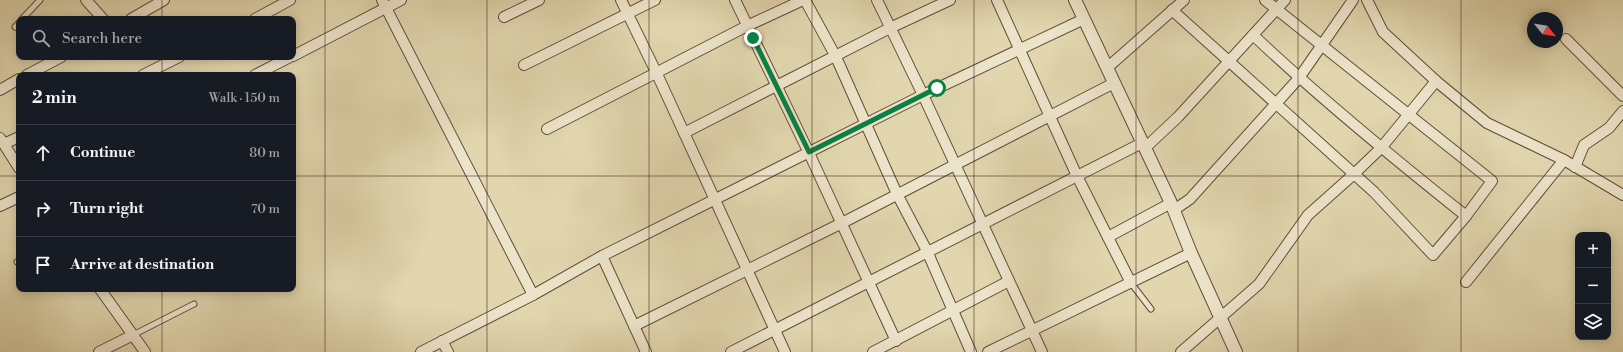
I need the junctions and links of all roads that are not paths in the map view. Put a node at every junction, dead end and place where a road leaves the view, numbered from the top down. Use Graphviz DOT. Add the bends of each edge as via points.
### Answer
graph roads {
  1 [pos="40,0"];
  2 [pos="87,0"];
  3 [pos="164,0"];
  4 [pos="290,0"];
  5 [pos="401,0"];
  6 [pos="539,0"];
  7 [pos="620,0"];
  8 [pos="655,0"];
  9 [pos="735,0"];
  10 [pos="804,0"];
  11 [pos="877,0"];
  12 [pos="950,0"];
  13 [pos="997,0"];
  14 [pos="1075,0"];
  15 [pos="1184,0"];
  16 [pos="1265,0"];
  17 [pos="1285,0"];
  18 [pos="1353,0"];
  19 [pos="1367,0"];
  20 [pos="384,4"];
  21 [pos="1172,10"];
  22 [pos="1277,10"];
  23 [pos="628,14"];
  24 [pos="25,16"];
  25 [pos="100,16"];
  26 [pos="136,16"];
  27 [pos="261,16"];
  28 [pos="504,17"];
  29 [pos="1084,19"];
  30 [pos="747,26"];
  31 [pos="890,28"];
  32 [pos="1253,35"];
  33 [pos="1566,39"];
  34 [pos="1321,45"];
  35 [pos="1021,49"];
  36 [pos="296,54"];
  37 [pos="836,57"];
  38 [pos="55,60"];
  39 [pos="173,60"];
  40 [pos="284,60"];
  41 [pos="1229,62"];
  42 [pos="524,65"];
  43 [pos="1107,68"];
  44 [pos="33,72"];
  45 [pos="149,72"];
  46 [pos="261,72"];
  47 [pos="657,74"];
  48 [pos="1299,78"];
  49 [pos="16,81"];
  50 [pos="1436,81"];
  51 [pos="1114,83"];
  52 [pos="776,86"];
  53 [pos="0,90"];
  54 [pos="923,94"];
  55 [pos="1623,96"];
  56 [pos="1276,104"];
  57 [pos="1623,111"];
  58 [pos="1408,114"];
  59 [pos="1050,115"];
  60 [pos="866,123"];
  61 [pos="547,129"];
  62 [pos="684,133"];
  63 [pos="16,138"];
  64 [pos="2,141"];
  65 [pos="1144,146"];
  66 [pos="1381,148"];
  67 [pos="809,152"];
  68 [pos="1564,160"];
  69 [pos="16,163"];
  70 [pos="956,164"];
  71 [pos="1575,166"];
  72 [pos="1354,174"];
  73 [pos="1077,176"];
  74 [pos="897,194"];
  75 [pos="1623,195"];
  76 [pos="16,198"];
  77 [pos="714,200"];
  78 [pos="0,206"];
  79 [pos="1172,207"];
  80 [pos="1466,216"];
  81 [pos="842,223"];
  82 [pos="983,223"];
  83 [pos="1108,237"];
  84 [pos="927,252"];
  85 [pos="1191,253"];
  86 [pos="602,256"];
  87 [pos="747,270"];
  88 [pos="1009,281"];
  89 [pos="867,282"];
  90 [pos="1466,282"];
  91 [pos="1130,283"];
  92 [pos="102,292"];
  93 [pos="533,295"];
  94 [pos="194,304"];
  95 [pos="1151,309"];
  96 [pos="952,310"];
  97 [pos="1221,319"];
  98 [pos="634,326"];
  99 [pos="775,328"];
  100 [pos="1032,330"];
  101 [pos="133,335"];
  102 [pos="442,341"];
  103 [pos="896,341"];
  104 [pos="99,352"];
  105 [pos="145,352"];
  106 [pos="421,352"];
  107 [pos="448,352"];
  108 [pos="646,352"];
  109 [pos="731,352"];
  110 [pos="785,352"];
  111 [pos="873,352"];
  112 [pos="971,352"];
  113 [pos="988,352"];
  114 [pos="1042,352"];
  115 [pos="1181,352"];
  116 [pos="1236,352"];
  1 -- 24 [label="lane"];
  2 -- 25 [label="street"];
  3 -- 26 [label="street"];
  4 -- 27 [label="street"];
  5 -- 20 [label="street"];
  6 -- 28 [label="street"];
  7 -- 23 [label="street"];
  8 -- 23 [label="street"];
  9 -- 30 [label="street"];
  10 -- 30 [label="street"];
  10 -- 37 [label="street"];
  11 -- 31 [label="street"];
  12 -- 31 [label="street"];
  13 -- 35 [label="street"];
  14 -- 29 [label="street"];
  15 -- 21 [label="street"];
  16 -- 22 [label="street"];
  17 -- 22 [label="street"];
  18 -- 34 [label="street"];
  19 -- 50 [label="street" via="1383,32"];
  20 -- 36 [label="street"];
  20 -- 93 [label="street"];
  21 -- 41 [label="street"];
  21 -- 43 [label="street"];
  22 -- 32 [label="street"];
  22 -- 34 [label="street"];
  23 -- 42 [label="street"];
  23 -- 47 [label="street"];
  29 -- 35 [label="street"];
  29 -- 43 [label="street"];
  30 -- 47 [label="street"];
  30 -- 52 [label="street"];
  31 -- 37 [label="street"];
  31 -- 54 [label="street"];
  32 -- 41 [label="street"];
  32 -- 48 [label="street"];
  33 -- 55 [label="street"];
  34 -- 48 [label="street"];
  34 -- 58 [label="street"];
  35 -- 54 [label="street"];
  35 -- 59 [label="street"];
  37 -- 52 [label="street"];
  37 -- 60 [label="street"];
  38 -- 44 [label="street"];
  39 -- 45 [label="street"];
  40 -- 46 [label="street"];
  41 -- 56 [label="street"];
  41 -- 65 [label="street" via="1178,117"];
  43 -- 51 [label="street"];
  47 -- 61 [label="street"];
  47 -- 62 [label="street"];
  48 -- 56 [label="street"];
  48 -- 66 [label="street"];
  49 -- 53 [label="street"];
  50 -- 58 [label="street"];
  50 -- 68 [label="street" via="1486,123"];
  51 -- 59 [label="street"];
  51 -- 65 [label="street"];
  52 -- 62 [label="street"];
  52 -- 67 [label="street"];
  54 -- 60 [label="street"];
  54 -- 70 [label="street"];
  56 -- 72 [label="street"];
  56 -- 79 [label="street" via="1190,199"];
  57 -- 71 [label="street" via="1609,128 1584,145"];
  58 -- 66 [label="street"];
  58 -- 80 [label="street" via="1492,181"];
  59 -- 70 [label="street"];
  59 -- 73 [label="street"];
  60 -- 67 [label="street"];
  60 -- 74 [label="street"];
  62 -- 77 [label="street"];
  63 -- 64 [label="street"];
  64 -- 69 [label="street"];
  65 -- 73 [label="street"];
  65 -- 79 [label="street"];
  66 -- 72 [label="street"];
  66 -- 80 [label="street"];
  67 -- 77 [label="street"];
  67 -- 81 [label="street"];
  68 -- 71 [label="street"];
  68 -- 90 [label="street"];
  70 -- 74 [label="street"];
  70 -- 82 [label="street"];
  71 -- 75 [label="street"];
  72 -- 80 [label="street" via="1433,255"];
  72 -- 97 [label="street" via="1308,215 1259,284"];
  73 -- 82 [label="street"];
  73 -- 83 [label="street"];
  74 -- 81 [label="street"];
  74 -- 84 [label="street"];
  76 -- 78 [label="street"];
  77 -- 86 [label="street"];
  77 -- 87 [label="street"];
  79 -- 83 [label="street"];
  79 -- 85 [label="street"];
  81 -- 87 [label="street"];
  81 -- 89 [label="street"];
  82 -- 84 [label="street"];
  82 -- 88 [label="street"];
  83 -- 91 [label="street"];
  84 -- 89 [label="street"];
  84 -- 96 [label="street"];
  85 -- 91 [label="street"];
  85 -- 97 [label="street"];
  86 -- 93 [label="street"];
  86 -- 98 [label="street"];
  87 -- 98 [label="street"];
  87 -- 99 [label="street"];
  88 -- 96 [label="street"];
  88 -- 100 [label="street"];
  89 -- 99 [label="street"];
  89 -- 103 [label="street"];
  91 -- 95 [label="lane"];
  91 -- 100 [label="street"];
  92 -- 101 [label="street"];
  93 -- 102 [label="street"];
  94 -- 101 [label="lane"];
  96 -- 103 [label="street"];
  96 -- 112 [label="street"];
  97 -- 115 [label="street"];
  97 -- 116 [label="street"];
  98 -- 108 [label="street"];
  99 -- 109 [label="street"];
  99 -- 110 [label="street"];
  100 -- 113 [label="street"];
  100 -- 114 [label="street"];
  101 -- 104 [label="street"];
  101 -- 105 [label="street"];
  102 -- 106 [label="street"];
  102 -- 107 [label="street"];
  103 -- 111 [label="street"];
}
